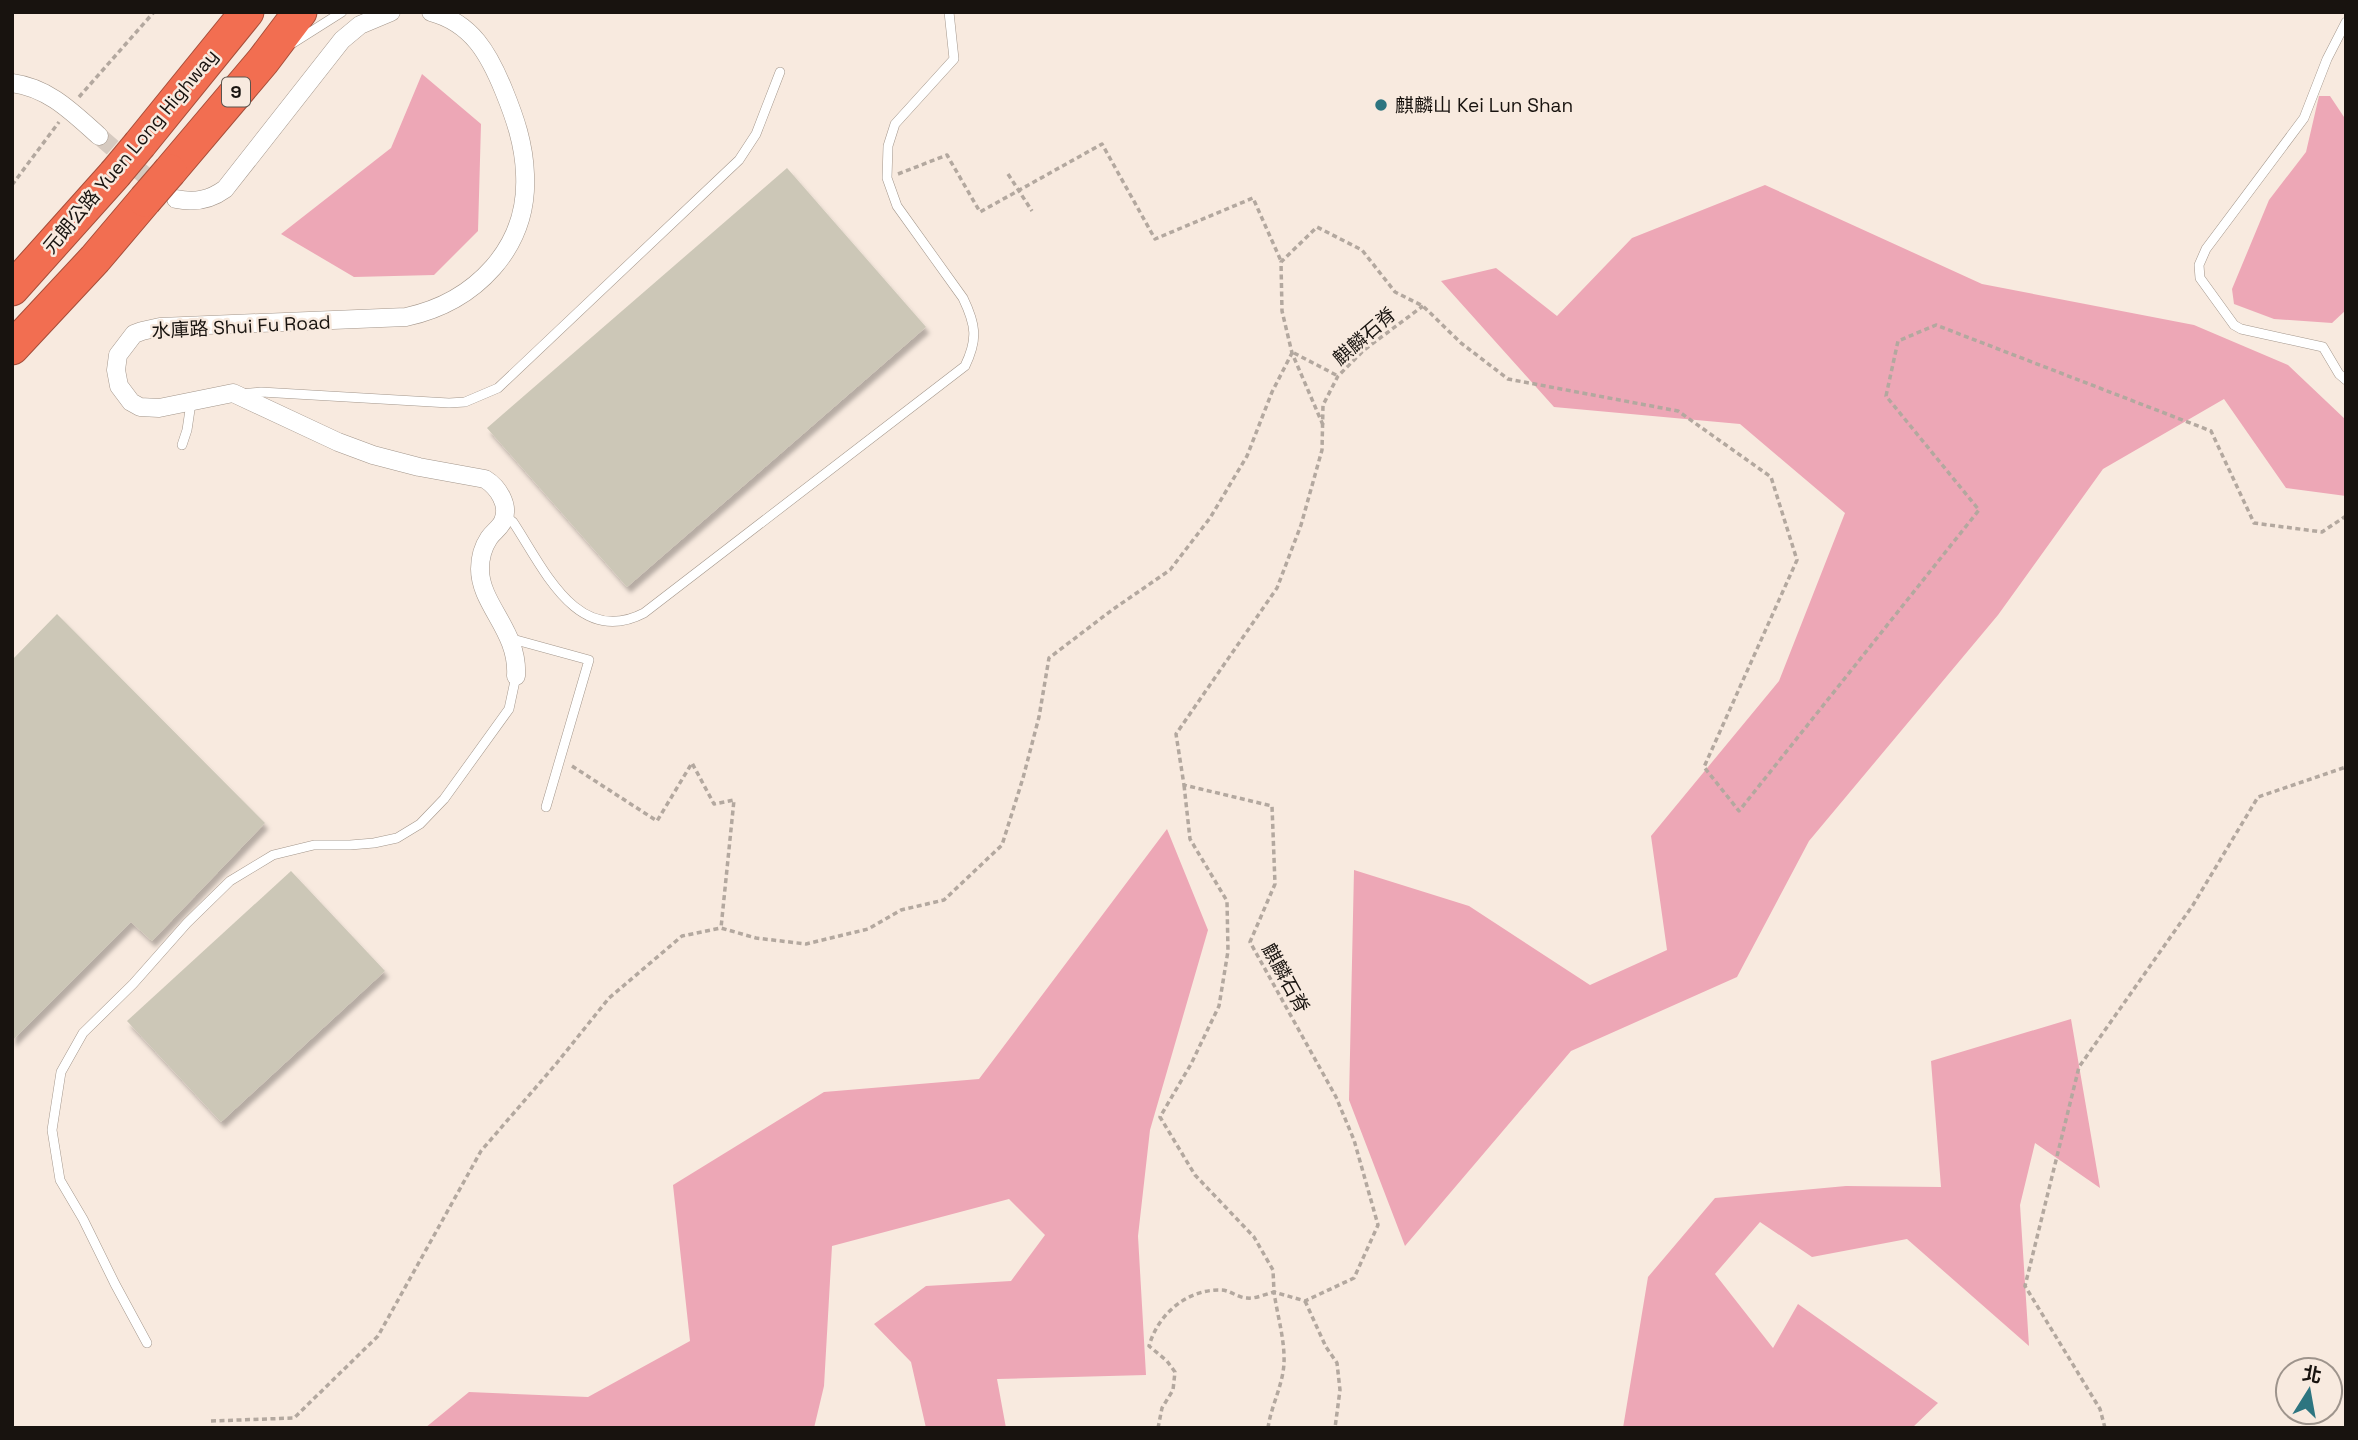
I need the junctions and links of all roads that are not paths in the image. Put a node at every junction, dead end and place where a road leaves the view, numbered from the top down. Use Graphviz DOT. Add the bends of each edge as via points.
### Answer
graph roads {
  1 [pos="247,12"];
  2 [pos="300,12"];
  3 [pos="342,12"];
  4 [pos="391,12"];
  5 [pos="431,12"];
  6 [pos="949,12"];
  7 [pos="2346,22"];
  8 [pos="263,61"];
  9 [pos="780,72"];
  10 [pos="12,83"];
  11 [pos="99,136"];
  12 [pos="164,190"];
  13 [pos="12,289"];
  14 [pos="12,348"];
  15 [pos="2346,380"];
  16 [pos="238,395"];
  17 [pos="191,403"];
  18 [pos="183,445"];
  19 [pos="505,515"];
  20 [pos="509,638"];
  21 [pos="516,677"];
  22 [pos="546,807"];
  23 [pos="147,1343"];
  1 -- 13 [label="highway, 元朗公路 Yuen Long Highway / 9, bridge" via="115,174"];
  2 -- 8 [label="highway, 9"];
  3 -- 8 [label="lane"];
  4 -- 12 [label="street" via="360,25 342,40 225,189 198,201"];
  5 -- 17 [label="street, 水庫路 Shui Fu Road" via="461,26 483,47 518,128 526,189 515,232 501,257 461,297 426,313 160,327 134,334 117,363 124,394 141,407"];
  6 -- 19 [label="lane" via="954,59 895,124 888,146 887,178 897,206 971,315 975,332 965,366 631,620 598,620 565,601"];
  7 -- 15 [label="lane" via="2304,118 2206,249 2198,269 2202,282 2234,325 2323,347"];
  8 -- 12 [label="highway, 9"];
  9 -- 16 [label="lane" via="756,134 739,160 498,388 465,402 449,403 261,392"];
  10 -- 11 [label="street" via="40,90"];
  12 -- 14 [label="highway, 9"];
  16 -- 17 [label="street, 水庫路 Shui Fu Road"];
  16 -- 19 [label="street" via="373,455 485,479 501,494"];
  17 -- 18 [label="lane"];
  19 -- 20 [label="street" via="480,559 480,580"];
  20 -- 21 [label="street"];
  20 -- 22 [label="lane" via="590,660"];
  21 -- 23 [label="lane" via="509,709 444,799 420,824 397,838 374,843 293,849 273,855 230,881 83,1033 61,1072 52,1130 60,1180"];
}
